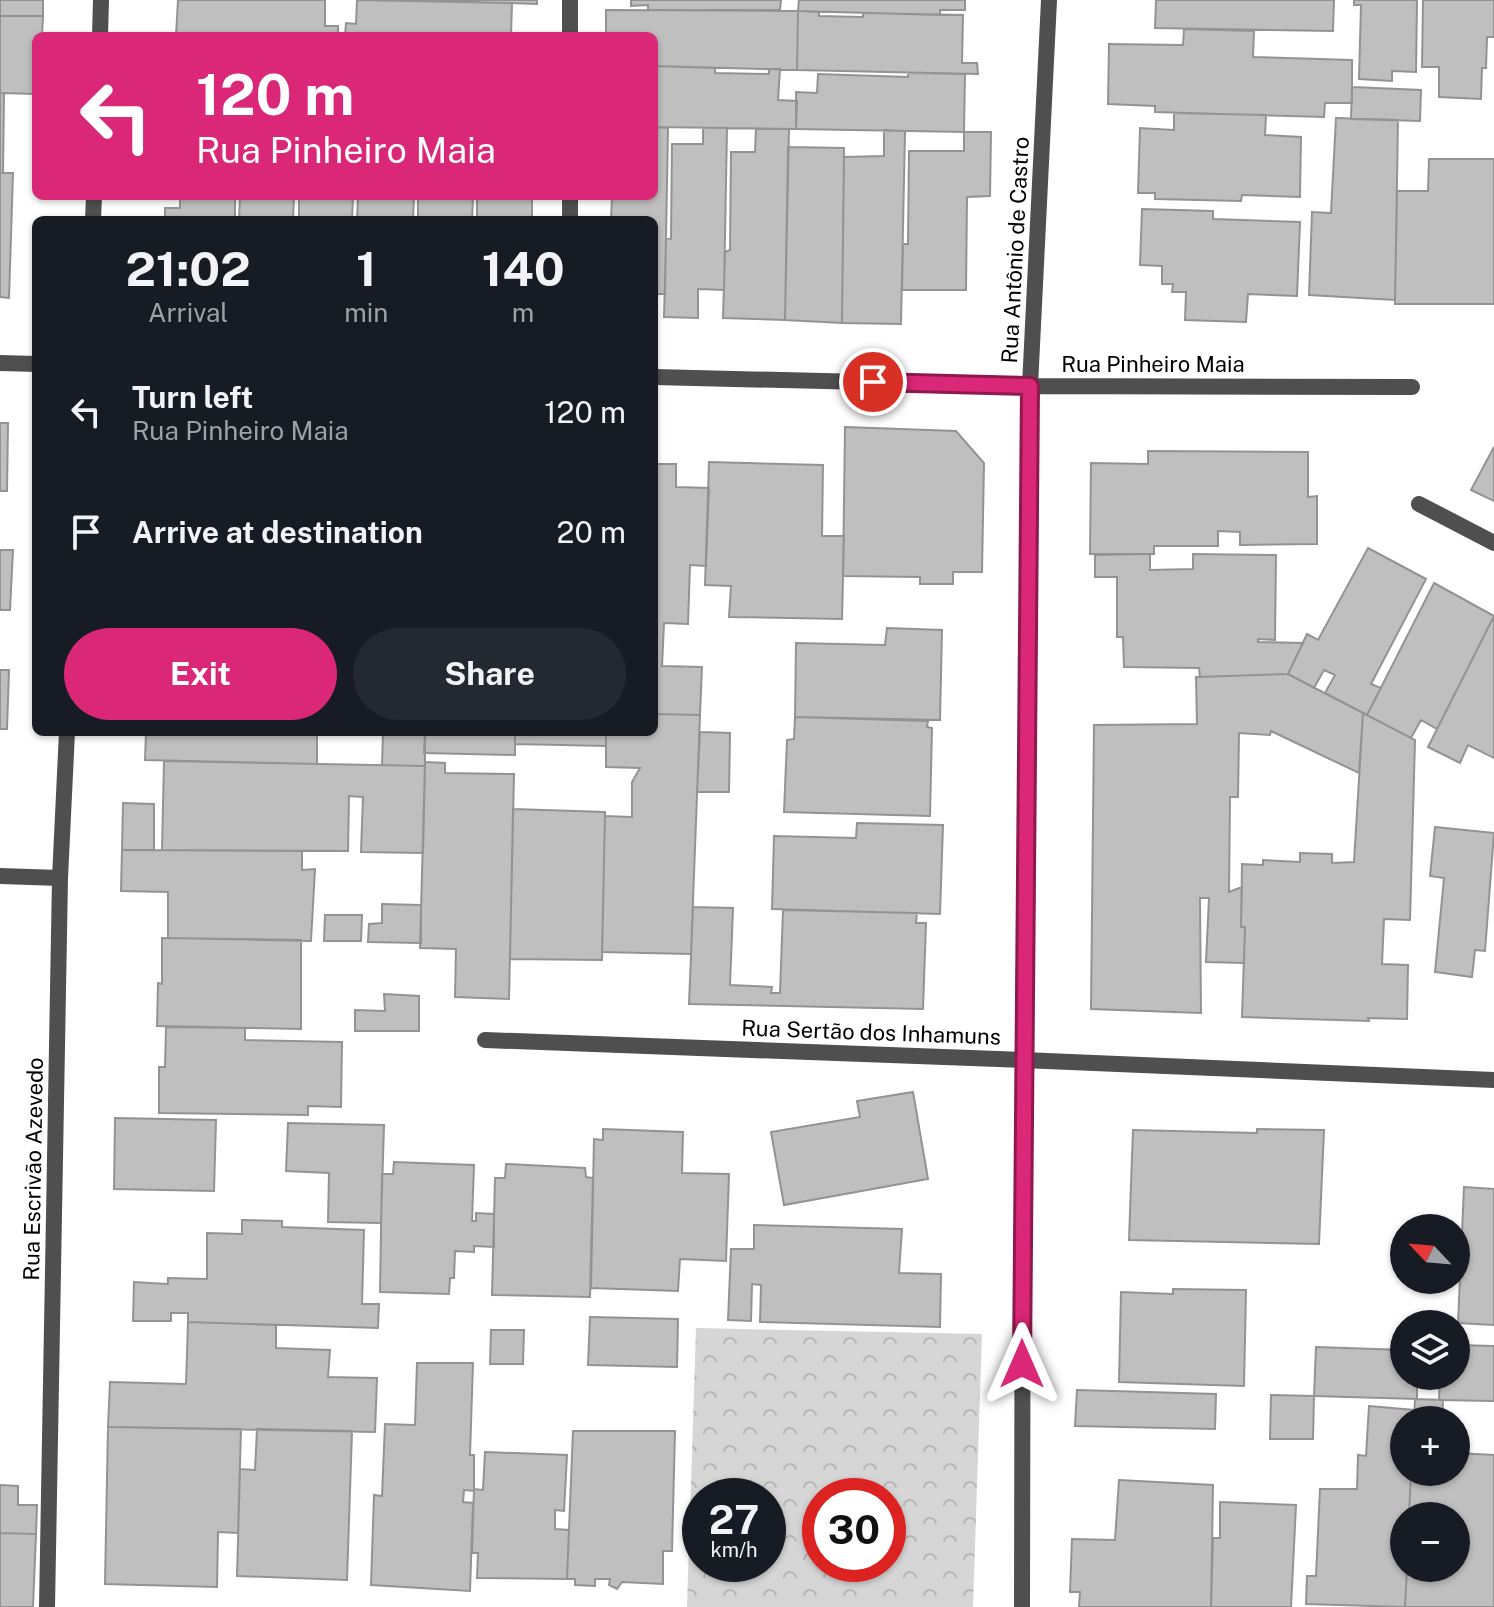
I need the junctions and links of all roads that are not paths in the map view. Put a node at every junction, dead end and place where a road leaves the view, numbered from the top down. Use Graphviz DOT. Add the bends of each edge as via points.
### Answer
graph roads {
  1 [pos="101,0"];
  2 [pos="570,0"];
  3 [pos="1049,0"];
  4 [pos="100,32"];
  5 [pos="570,32"];
  6 [pos="0,363"];
  7 [pos="32,364"];
  8 [pos="658,377"];
  9 [pos="1030,386"];
  10 [pos="1412,387"];
  11 [pos="1419,504"];
  12 [pos="1494,543"];
  13 [pos="67,736"];
  14 [pos="0,876"];
  15 [pos="60,878"];
  16 [pos="485,1040"];
  17 [pos="1023,1060"];
  18 [pos="1494,1080"];
  19 [pos="47,1607"];
  20 [pos="1022,1607"];
  1 -- 4 [label="street"];
  2 -- 5 [label="street"];
  3 -- 9 [label="street, Rua Antônio de Castro"];
  6 -- 7 [label="street"];
  8 -- 9 [label="street, Rua Pinheiro Maia"];
  9 -- 10 [label="street, Rua Pinheiro Maia"];
  9 -- 17 [label="street, Rua Antônio de Castro"];
  11 -- 12 [label="street"];
  13 -- 15 [label="street, Rua Escrivão Azevedo"];
  14 -- 15 [label="street"];
  15 -- 19 [label="street, Rua Escrivão Azevedo"];
  16 -- 17 [label="street, Rua Sertão dos Inhamuns"];
  17 -- 18 [label="street, Rua Sertão dos Inhamuns"];
  17 -- 20 [label="street, Rua Antônio de Castro"];
}
